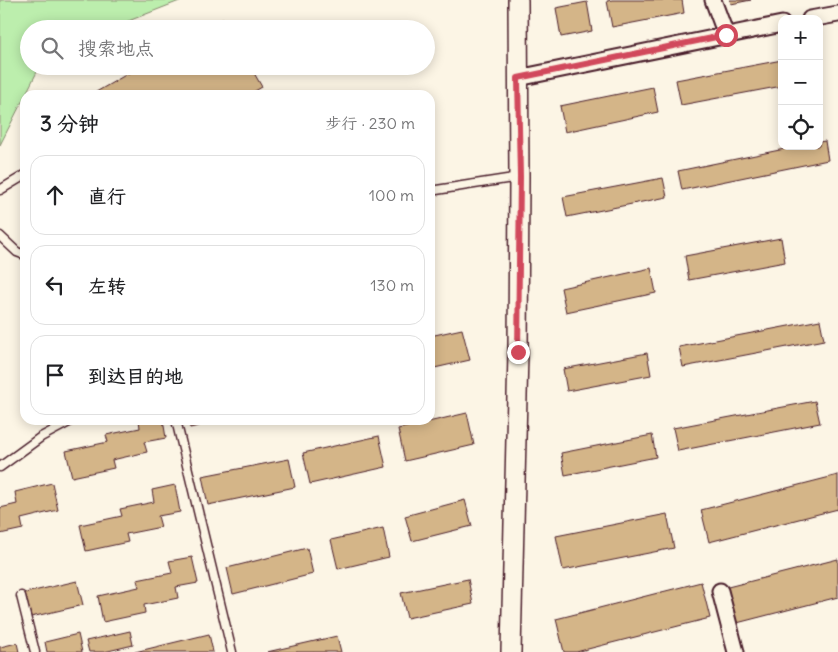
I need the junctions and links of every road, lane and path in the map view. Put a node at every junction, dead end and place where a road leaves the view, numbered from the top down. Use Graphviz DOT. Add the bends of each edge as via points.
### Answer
graph roads {
  1 [pos="518,0"];
  2 [pos="713,0"];
  3 [pos="838,14"];
  4 [pos="823,17"];
  5 [pos="778,25"];
  6 [pos="726,35"];
  7 [pos="518,78"];
  8 [pos="520,177"];
  9 [pos="20,178"];
  10 [pos="0,190"];
  11 [pos="435,190"];
  12 [pos="0,236"];
  13 [pos="20,253"];
  14 [pos="63,425"];
  15 [pos="177,425"];
  16 [pos="0,467"];
  17 [pos="720,591"];
  18 [pos="21,596"];
  19 [pos="36,652"];
  20 [pos="232,652"];
  21 [pos="511,652"];
  22 [pos="736,652"];
  1 -- 7 [label="street"];
  2 -- 6 [label="street"];
  3 -- 4 [label="street"];
  5 -- 6 [label="street"];
  6 -- 7 [label="street"];
  7 -- 8 [label="street"];
  8 -- 11 [label="lane"];
  8 -- 21 [label="street"];
  9 -- 10 [label="lane"];
  12 -- 13 [label="lane"];
  14 -- 16 [label="lane" via="41,436"];
  15 -- 20 [label="lane"];
  17 -- 22 [label="street"];
  18 -- 19 [label="lane"];
}
